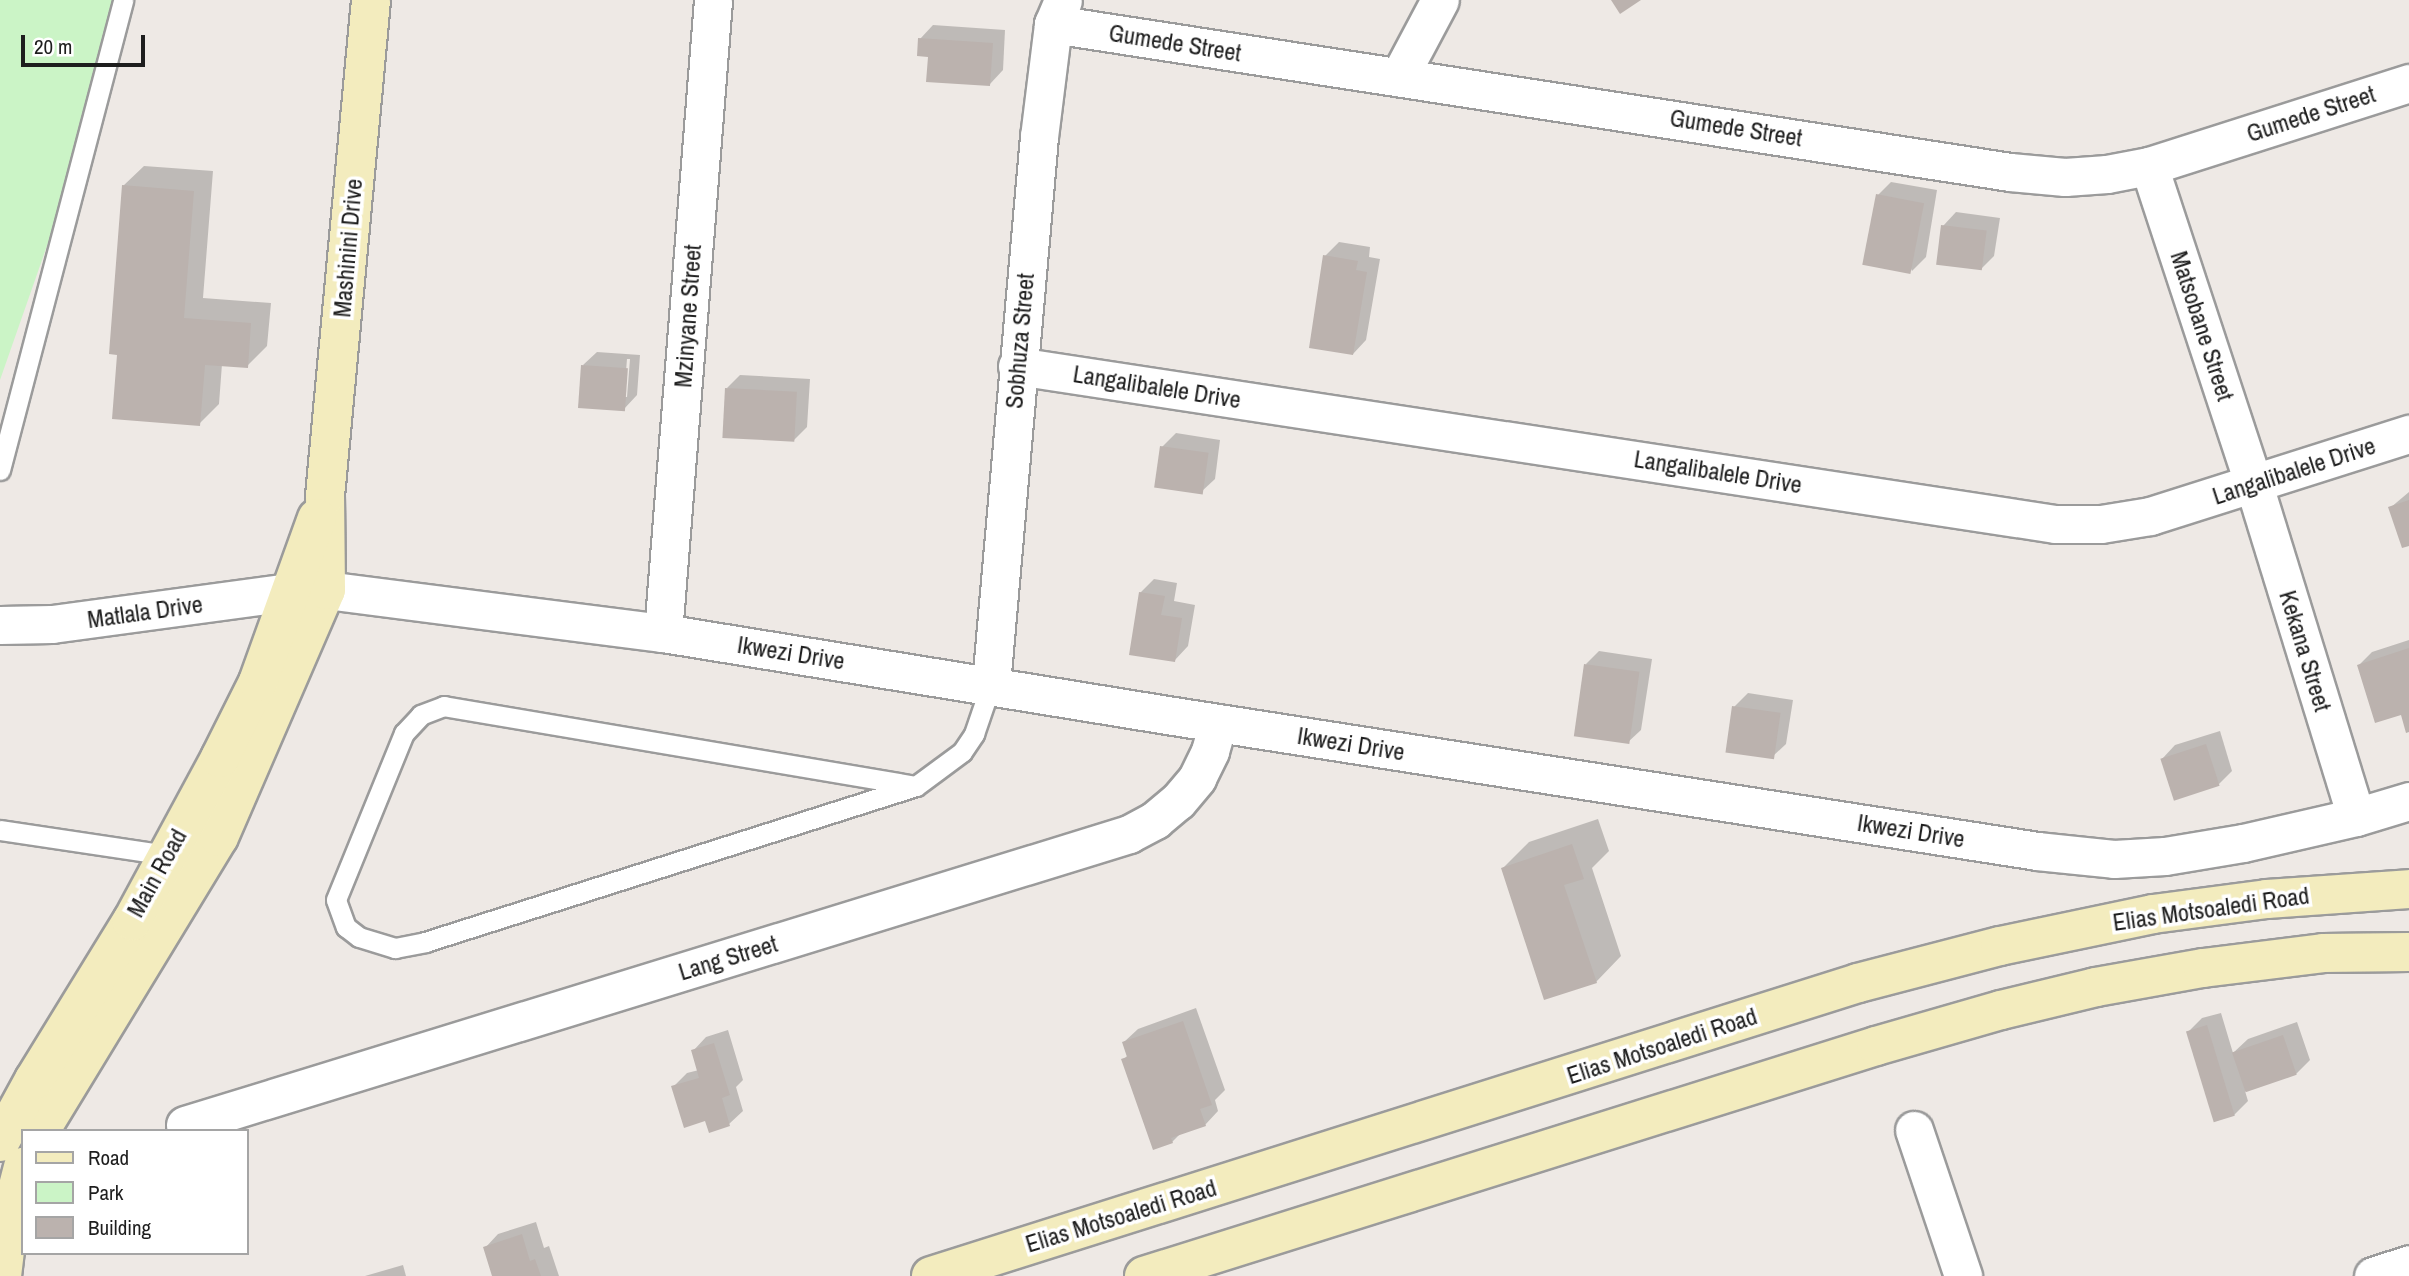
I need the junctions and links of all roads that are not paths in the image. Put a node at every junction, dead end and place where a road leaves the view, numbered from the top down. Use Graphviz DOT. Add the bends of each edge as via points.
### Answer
graph roads {
  1 [pos="123,0"];
  2 [pos="371,0"];
  3 [pos="713,0"];
  4 [pos="1440,0"];
  5 [pos="1058,12"];
  6 [pos="1399,77"];
  7 [pos="2409,83"];
  8 [pos="2149,166"];
  9 [pos="1017,366"];
  10 [pos="2409,434"];
  11 [pos="0,470"];
  12 [pos="2254,485"];
  13 [pos="308,591"];
  14 [pos="0,625"];
  15 [pos="663,633"];
  16 [pos="991,684"];
  17 [pos="1217,723"];
  18 [pos="916,786"];
  19 [pos="2409,801"];
  20 [pos="2356,817"];
  21 [pos="0,830"];
  22 [pos="167,855"];
  23 [pos="2409,889"];
  24 [pos="2409,952"];
  25 [pos="185,1125"];
  26 [pos="41,1129"];
  27 [pos="1914,1130"];
  28 [pos="0,1142"];
  29 [pos="21,1175"];
  30 [pos="2409,1264"];
  31 [pos="2,1276"];
  32 [pos="930,1276"];
  33 [pos="1143,1276"];
  34 [pos="1963,1276"];
  35 [pos="2372,1276"];
  1 -- 11 [label="lane"];
  2 -- 13 [label="main road, Mashinini Drive" via="325,496"];
  3 -- 15 [label="street, Mzinyane Street"];
  4 -- 6 [label="street"];
  5 -- 6 [label="street, Gumede Street"];
  5 -- 9 [label="street, Sobhuza Street" via="1039,137"];
  6 -- 8 [label="street, Gumede Street" via="2010,172 2064,177"];
  7 -- 8 [label="street, Gumede Street"];
  8 -- 12 [label="street, Matsobane Street"];
  9 -- 12 [label="street, Langalibalele Drive" via="2055,524 2101,524 2150,516"];
  9 -- 16 [label="street, Sobhuza Street"];
  10 -- 12 [label="street, Langalibalele Drive"];
  12 -- 20 [label="street, Kekana Street"];
  13 -- 14 [label="street, Matlala Drive" via="52,624"];
  13 -- 15 [label="street, Ikwezi Drive"];
  13 -- 22 [label="main road, Main Road"];
  13 -- 26 [label="main road, Main Road" via="219,837"];
  15 -- 16 [label="street, Ikwezi Drive"];
  16 -- 17 [label="street, Ikwezi Drive"];
  16 -- 18 [label="lane" via="974,734 962,752"];
  17 -- 20 [label="street, Ikwezi Drive" via="2037,851 2114,859 2230,845"];
  17 -- 25 [label="street, Lang Street" via="1210,751 1178,801 1129,834"];
  18 -- 18 [label="lane" via="395,948 359,937 346,927 336,900 404,733 421,715 444,706"];
  19 -- 20 [label="street, Ikwezi Drive"];
  21 -- 22 [label="lane"];
  22 -- 28 [label="main road, Main Road"];
  23 -- 32 [label="main road, Elias Motsoaledi Road" via="2267,899 2153,914 2000,946 1858,984"];
  24 -- 33 [label="main road" via="2323,953 2203,968 2001,1010"];
  27 -- 34 [label="street"];
  29 -- 31 [label="main road"];
  30 -- 35 [label="street"];
}
